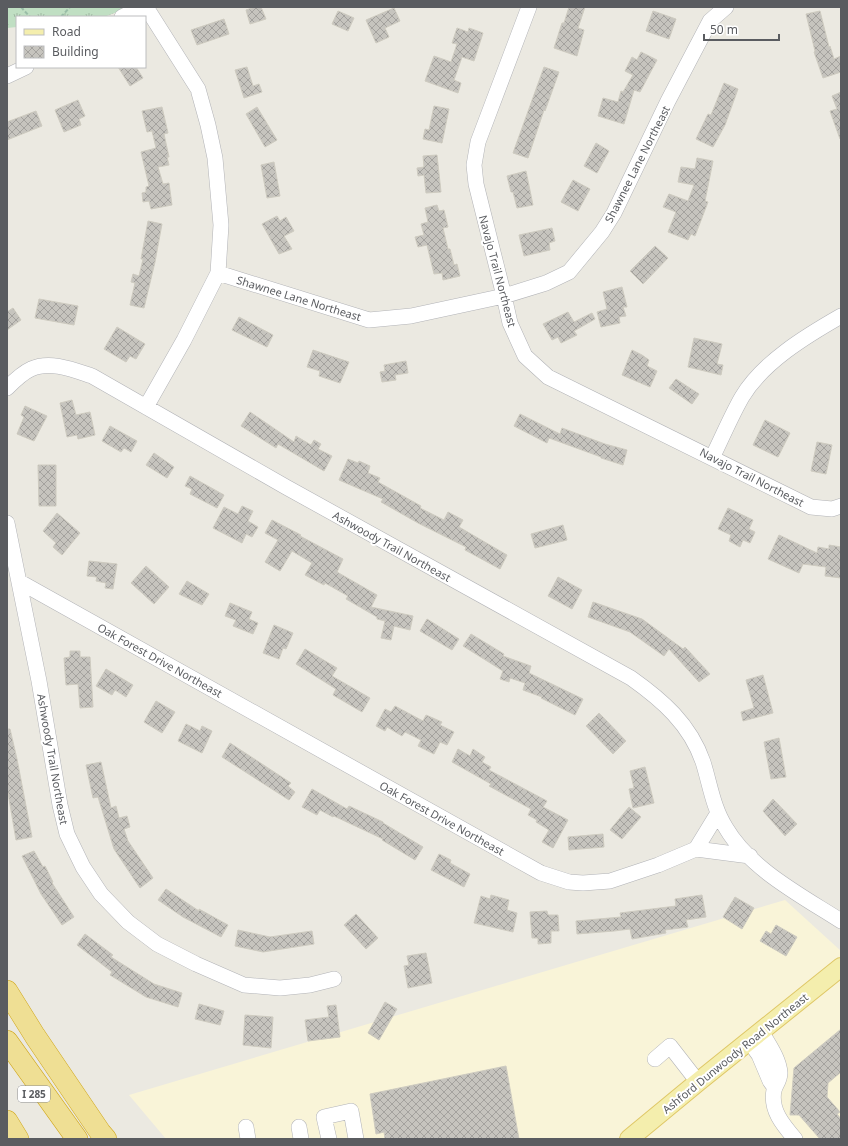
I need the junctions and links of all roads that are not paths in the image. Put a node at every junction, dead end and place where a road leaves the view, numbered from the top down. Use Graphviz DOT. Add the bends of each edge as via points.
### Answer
graph roads {
  1 [pos="142,7"];
  2 [pos="146,7"];
  3 [pos="529,7"];
  4 [pos="726,7"];
  5 [pos="124,16"];
  6 [pos="24,68"];
  7 [pos="7,76"];
  8 [pos="218,273"];
  9 [pos="504,296"];
  10 [pos="841,316"];
  11 [pos="7,388"];
  12 [pos="146,407"];
  13 [pos="712,458"];
  14 [pos="841,506"];
  15 [pos="7,523"];
  16 [pos="20,582"];
  17 [pos="718,813"];
  18 [pos="696,849"];
  19 [pos="750,856"];
  20 [pos="841,921"];
  21 [pos="841,967"];
  22 [pos="334,979"];
  23 [pos="7,991"];
  24 [pos="755,1036"];
  25 [pos="7,1041"];
  26 [pos="7,1049"];
  27 [pos="655,1059"];
  28 [pos="698,1082"];
  29 [pos="7,1121"];
  30 [pos="18,1139"];
  31 [pos="61,1139"];
  32 [pos="77,1139"];
  33 [pos="106,1139"];
  34 [pos="329,1139"];
  35 [pos="356,1139"];
  36 [pos="629,1139"];
  37 [pos="795,1139"];
  1 -- 5 [label="street"];
  2 -- 8 [label="street" via="198,89 208,125 215,158 221,225"];
  3 -- 9 [label="street, Navajo Trail Northeast" via="478,142 474,165 476,184"];
  4 -- 9 [label="street, Shawnee Lane Northeast" via="710,21 614,213 602,232 569,272 546,283"];
  6 -- 7 [label="street"];
  8 -- 9 [label="street, Shawnee Lane Northeast" via="369,320 411,316"];
  8 -- 12 [label="street"];
  9 -- 13 [label="street, Navajo Trail Northeast" via="510,323 526,356 548,377"];
  10 -- 13 [label="street" via="778,357 757,378 742,396"];
  11 -- 12 [label="street, Ashwoody Trail Northeast" via="32,368 49,365 92,376"];
  12 -- 17 [label="street, Ashwoody Trail Northeast" via="631,678 655,695 672,711 695,743"];
  13 -- 14 [label="street, Navajo Trail Northeast" via="811,507 832,509"];
  15 -- 16 [label="street, Ashwoody Trail Northeast"];
  16 -- 18 [label="street, Oak Forest Drive Northeast" via="541,873 569,882 610,880 658,865"];
  16 -- 22 [label="street, Ashwoody Trail Northeast" via="67,834 101,894 128,922 157,944 244,985 280,988"];
  17 -- 18 [label="street"];
  17 -- 19 [label="street" via="736,842"];
  18 -- 19 [label="street"];
  19 -- 20 [label="street" via="792,889"];
  21 -- 24 [label="main road, Ashford Dunwoody Road Northeast"];
  23 -- 33 [label="highway"];
  24 -- 28 [label="main road, Ashford Dunwoody Road Northeast"];
  24 -- 37 [label="street" via="775,1054 780,1072 772,1098 774,1111"];
  25 -- 32 [label="highway"];
  26 -- 31 [label="highway, I 285"];
  27 -- 28 [label="street" via="670,1046"];
  28 -- 36 [label="main road, Ashford Dunwoody Road Northeast"];
  29 -- 30 [label="highway"];
  34 -- 35 [label="street" via="324,1117 351,1111"];
}
